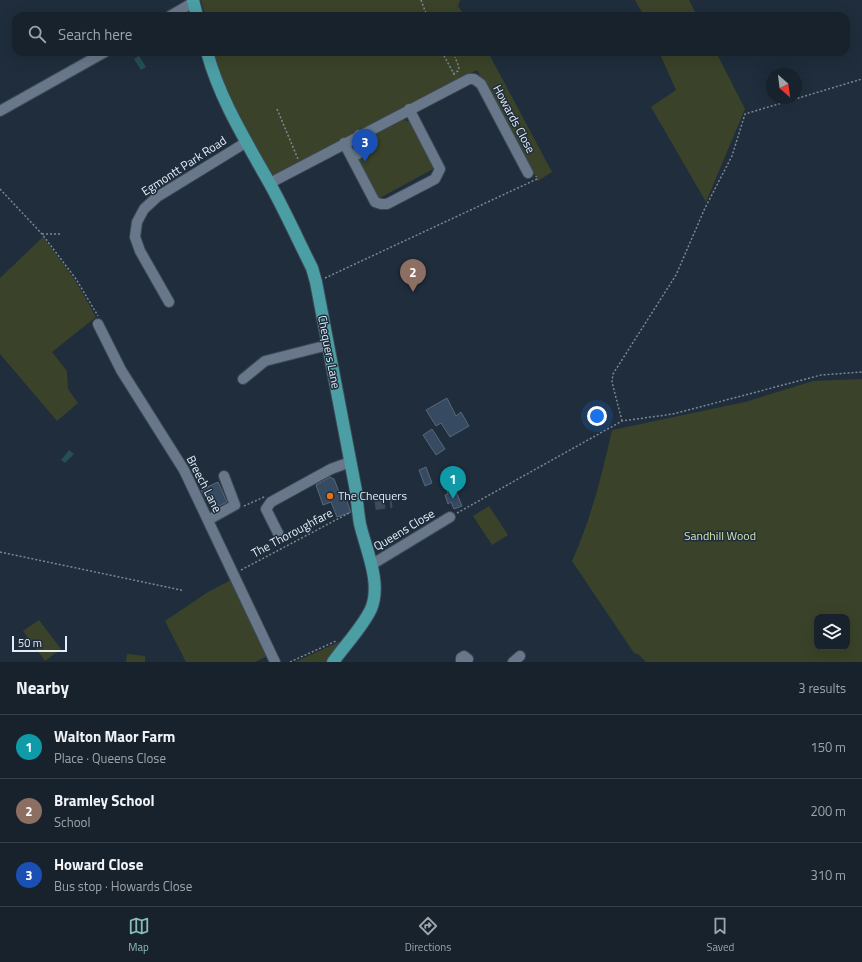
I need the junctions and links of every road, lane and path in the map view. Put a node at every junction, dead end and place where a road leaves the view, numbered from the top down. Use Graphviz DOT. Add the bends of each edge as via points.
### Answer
graph roads {
  1 [pos="421,0"];
  2 [pos="194,1"];
  3 [pos="176,12"];
  4 [pos="196,12"];
  5 [pos="426,12"];
  6 [pos="98,56"];
  7 [pos="208,56"];
  8 [pos="444,56"];
  9 [pos="454,57"];
  10 [pos="456,79"];
  11 [pos="862,79"];
  12 [pos="277,109"];
  13 [pos="409,109"];
  14 [pos="0,111"];
  15 [pos="359,135"];
  16 [pos="245,143"];
  17 [pos="344,143"];
  18 [pos="351,155"];
  19 [pos="300,166"];
  20 [pos="528,173"];
  21 [pos="270,183"];
  22 [pos="0,189"];
  23 [pos="42,234"];
  24 [pos="62,234"];
  25 [pos="316,282"];
  26 [pos="169,302"];
  27 [pos="98,324"];
  28 [pos="328,345"];
  29 [pos="862,372"];
  30 [pos="243,379"];
  31 [pos="622,421"];
  32 [pos="350,462"];
  33 [pos="224,476"];
  34 [pos="358,507"];
  35 [pos="450,517"];
  36 [pos="208,520"];
  37 [pos="278,533"];
  38 [pos="0,552"];
  39 [pos="371,565"];
  40 [pos="234,574"];
  41 [pos="183,592"];
  42 [pos="340,640"];
  43 [pos="274,662"];
  44 [pos="290,662"];
  45 [pos="333,662"];
  46 [pos="461,662"];
  47 [pos="467,662"];
  1 -- 5 [label="path"];
  2 -- 3 [label="street"];
  2 -- 4 [label="main road"];
  6 -- 14 [label="street"];
  7 -- 16 [label="main road, Chequers Lane" via="213,75"];
  8 -- 10 [label="path"];
  9 -- 10 [label="path" via="459,67"];
  10 -- 13 [label="street, Howards Close"];
  10 -- 20 [label="street, Howards Close" via="474,79 481,84"];
  11 -- 31 [label="path" via="746,114 732,156 705,208 676,275 613,374 612,382"];
  12 -- 19 [label="path"];
  13 -- 15 [label="street, Howards Close"];
  13 -- 18 [label="street" via="440,169 435,179 387,204 381,204 375,202"];
  15 -- 17 [label="street, Howards Close"];
  15 -- 18 [label="street" via="366,147 358,154"];
  16 -- 21 [label="main road, Chequers Lane"];
  16 -- 26 [label="street, Egmontt Park Road" via="157,197 144,209 137,222 135,237 140,251"];
  17 -- 18 [label="street"];
  17 -- 19 [label="street, Howards Close"];
  19 -- 21 [label="street, Howards Close"];
  20 -- 25 [label="path" via="534,172 538,179"];
  21 -- 25 [label="main road, Chequers Lane" via="312,268"];
  22 -- 23 [label="path"];
  23 -- 24 [label="path"];
  23 -- 27 [label="path" via="76,279 98,315"];
  25 -- 28 [label="main road, Chequers Lane"];
  27 -- 36 [label="street, Breech Lane" via="121,370 184,470"];
  28 -- 30 [label="street" via="265,361"];
  28 -- 32 [label="main road, Chequers Lane"];
  29 -- 31 [label="path" via="821,375 673,414"];
  31 -- 35 [label="path"];
  32 -- 34 [label="main road, Chequers Lane"];
  32 -- 37 [label="street" via="331,469 271,502 266,509"];
  33 -- 36 [label="street" via="235,505"];
  34 -- 39 [label="main road, Chequers Lane"];
  34 -- 40 [label="path, The Thoroughfare"];
  35 -- 39 [label="street, Queens Close"];
  36 -- 40 [label="street, Breech Lane"];
  38 -- 41 [label="path"];
  39 -- 45 [label="main road, Chequers Lane" via="374,595 371,608"];
  40 -- 43 [label="street, Breech Lane"];
  42 -- 44 [label="path"];
  46 -- 47 [label="street" via="464,656 468,659"];
}
